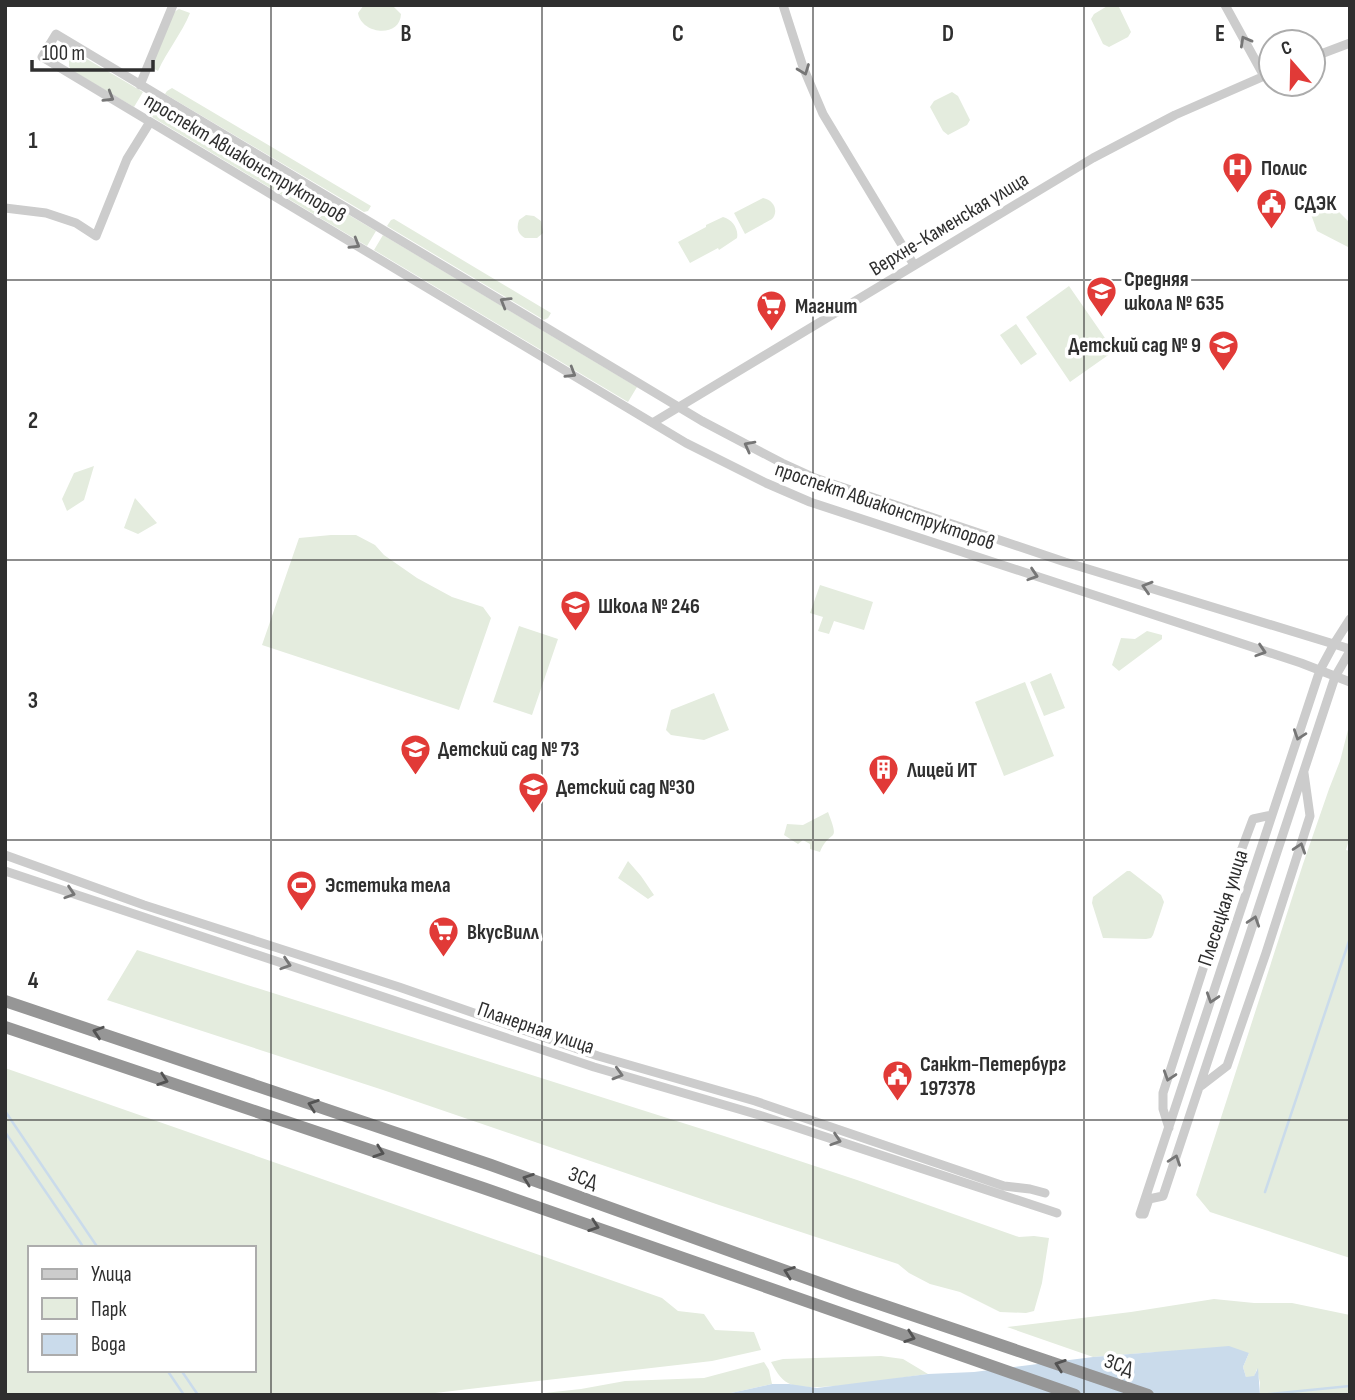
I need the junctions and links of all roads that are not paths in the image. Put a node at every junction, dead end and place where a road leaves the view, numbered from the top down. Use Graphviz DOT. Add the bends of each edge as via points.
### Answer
graph roads {
  1 [pos="173,5"];
  2 [pos="783,5"];
  3 [pos="1225,5"];
  4 [pos="1350,43"];
  5 [pos="1327,52"];
  6 [pos="1257,58"];
  7 [pos="1257,79"];
  8 [pos="140,85"];
  9 [pos="150,122"];
  10 [pos="5,208"];
  11 [pos="914,265"];
  12 [pos="680,407"];
  13 [pos="654,422"];
  14 [pos="1350,619"];
  15 [pos="1334,644"];
  16 [pos="1350,650"];
  17 [pos="1320,670"];
  18 [pos="1335,677"];
  19 [pos="1350,682"];
  20 [pos="1304,771"];
  21 [pos="1272,816"];
  22 [pos="5,855"];
  23 [pos="5,871"];
  24 [pos="5,1001"];
  25 [pos="5,1027"];
  26 [pos="1199,1087"];
  27 [pos="1169,1128"];
  28 [pos="1045,1193"];
  29 [pos="1057,1213"];
  30 [pos="1075,1395"];
  31 [pos="1147,1395"];
  1 -- 8 [label="street"];
  2 -- 11 [label="street, one-way" via="823,114"];
  6 -- 3 [label="street, one-way"];
  4 -- 5 [label="street"];
  7 -- 11 [label="street, Верхне-Каменская улица" via="1138,134"];
  8 -- 9 [label="street, проспект Авиаконструкторов, one-way" via="56,34 42,57"];
  12 -- 8 [label="street, проспект Авиаконструкторов, one-way"];
  9 -- 10 [label="street" via="127,159 96,236 46,213"];
  9 -- 13 [label="street, проспект Авиаконструкторов, one-way"];
  11 -- 12 [label="street, Верхне-Каменская улица"];
  12 -- 13 [label="street, Верхне-Каменская улица"];
  15 -- 12 [label="street, проспект Авиаконструкторов, one-way" via="1065,562 815,478"];
  13 -- 17 [label="street, проспект Авиаконструкторов, one-way" via="686,443 810,502"];
  14 -- 15 [label="street, Плесецкая улица"];
  15 -- 16 [label="street, проспект Авиаконструкторов"];
  15 -- 17 [label="street, Плесецкая улица"];
  16 -- 18 [label="street, Плесецкая улица"];
  17 -- 18 [label="street, проспект Авиаконструкторов"];
  17 -- 21 [label="street, Плесецкая улица, one-way"];
  18 -- 19 [label="street, проспект Авиаконструкторов"];
  18 -- 20 [label="street, Плесецкая улица"];
  26 -- 20 [label="street, Плесецкая улица, one-way"];
  26 -- 20 [label="street, one-way" via="1227,1066 1266,953 1310,816"];
  21 -- 27 [label="street, Плесецкая улица, one-way"];
  21 -- 27 [label="street, one-way" via="1253,820 1241,851 1163,1093"];
  22 -- 28 [label="street, Планерная улица" via="598,1056 755,1101 1004,1186"];
  23 -- 29 [label="street, Планерная улица, one-way" via="594,1067 759,1115"];
  31 -- 24 [label="highway, ЗСД, one-way"];
  25 -- 30 [label="highway, ЗСД, one-way" via="484,1188"];
  27 -- 26 [label="street, Плесецкая улица, one-way" via="1142,1214 1149,1199 1163,1196"];
}
